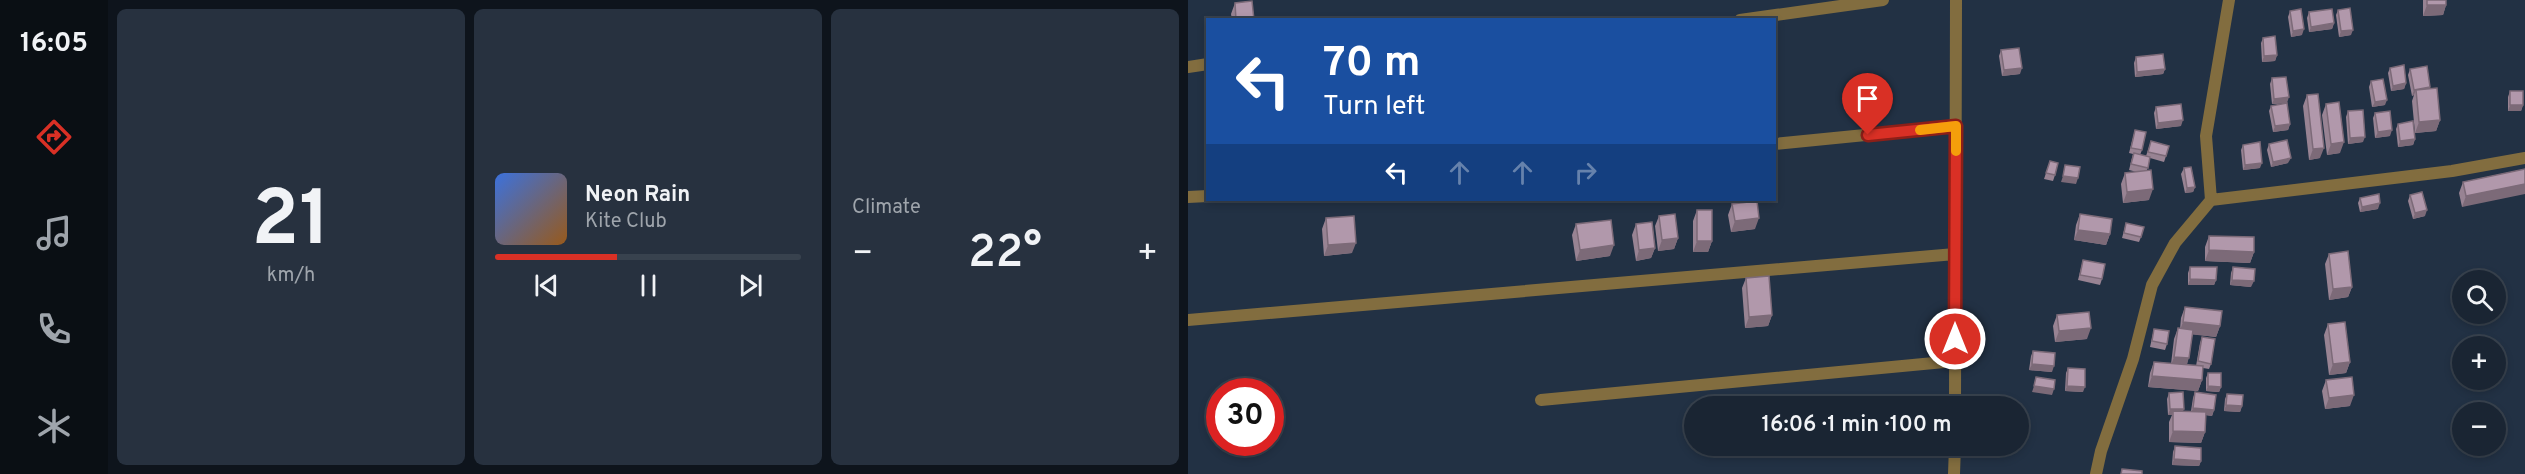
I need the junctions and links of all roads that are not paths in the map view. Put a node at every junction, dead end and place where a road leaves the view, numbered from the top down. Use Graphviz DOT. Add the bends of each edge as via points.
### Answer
graph roads {
  1 [pos="1883,0"];
  2 [pos="1956,0"];
  3 [pos="2229,0"];
  4 [pos="1754,18"];
  5 [pos="1206,64"];
  6 [pos="1188,67"];
  7 [pos="1956,126"];
  8 [pos="1776,144"];
  9 [pos="2525,158"];
  10 [pos="1206,196"];
  11 [pos="1188,197"];
  12 [pos="2211,200"];
  13 [pos="1955,254"];
  14 [pos="1188,320"];
  15 [pos="1955,361"];
  16 [pos="1955,396"];
  17 [pos="1540,400"];
  18 [pos="1955,456"];
  19 [pos="1954,474"];
  20 [pos="2096,474"];
  1 -- 4 [label="street"];
  2 -- 7 [label="street"];
  3 -- 12 [label="street" via="2206,136"];
  5 -- 6 [label="street"];
  7 -- 8 [label="street"];
  7 -- 13 [label="street"];
  9 -- 12 [label="street" via="2452,171"];
  10 -- 11 [label="street"];
  12 -- 20 [label="street" via="2175,243 2152,285 2133,360"];
  13 -- 14 [label="street"];
  13 -- 15 [label="street"];
  15 -- 16 [label="street"];
  15 -- 17 [label="street"];
  18 -- 19 [label="street"];
}
